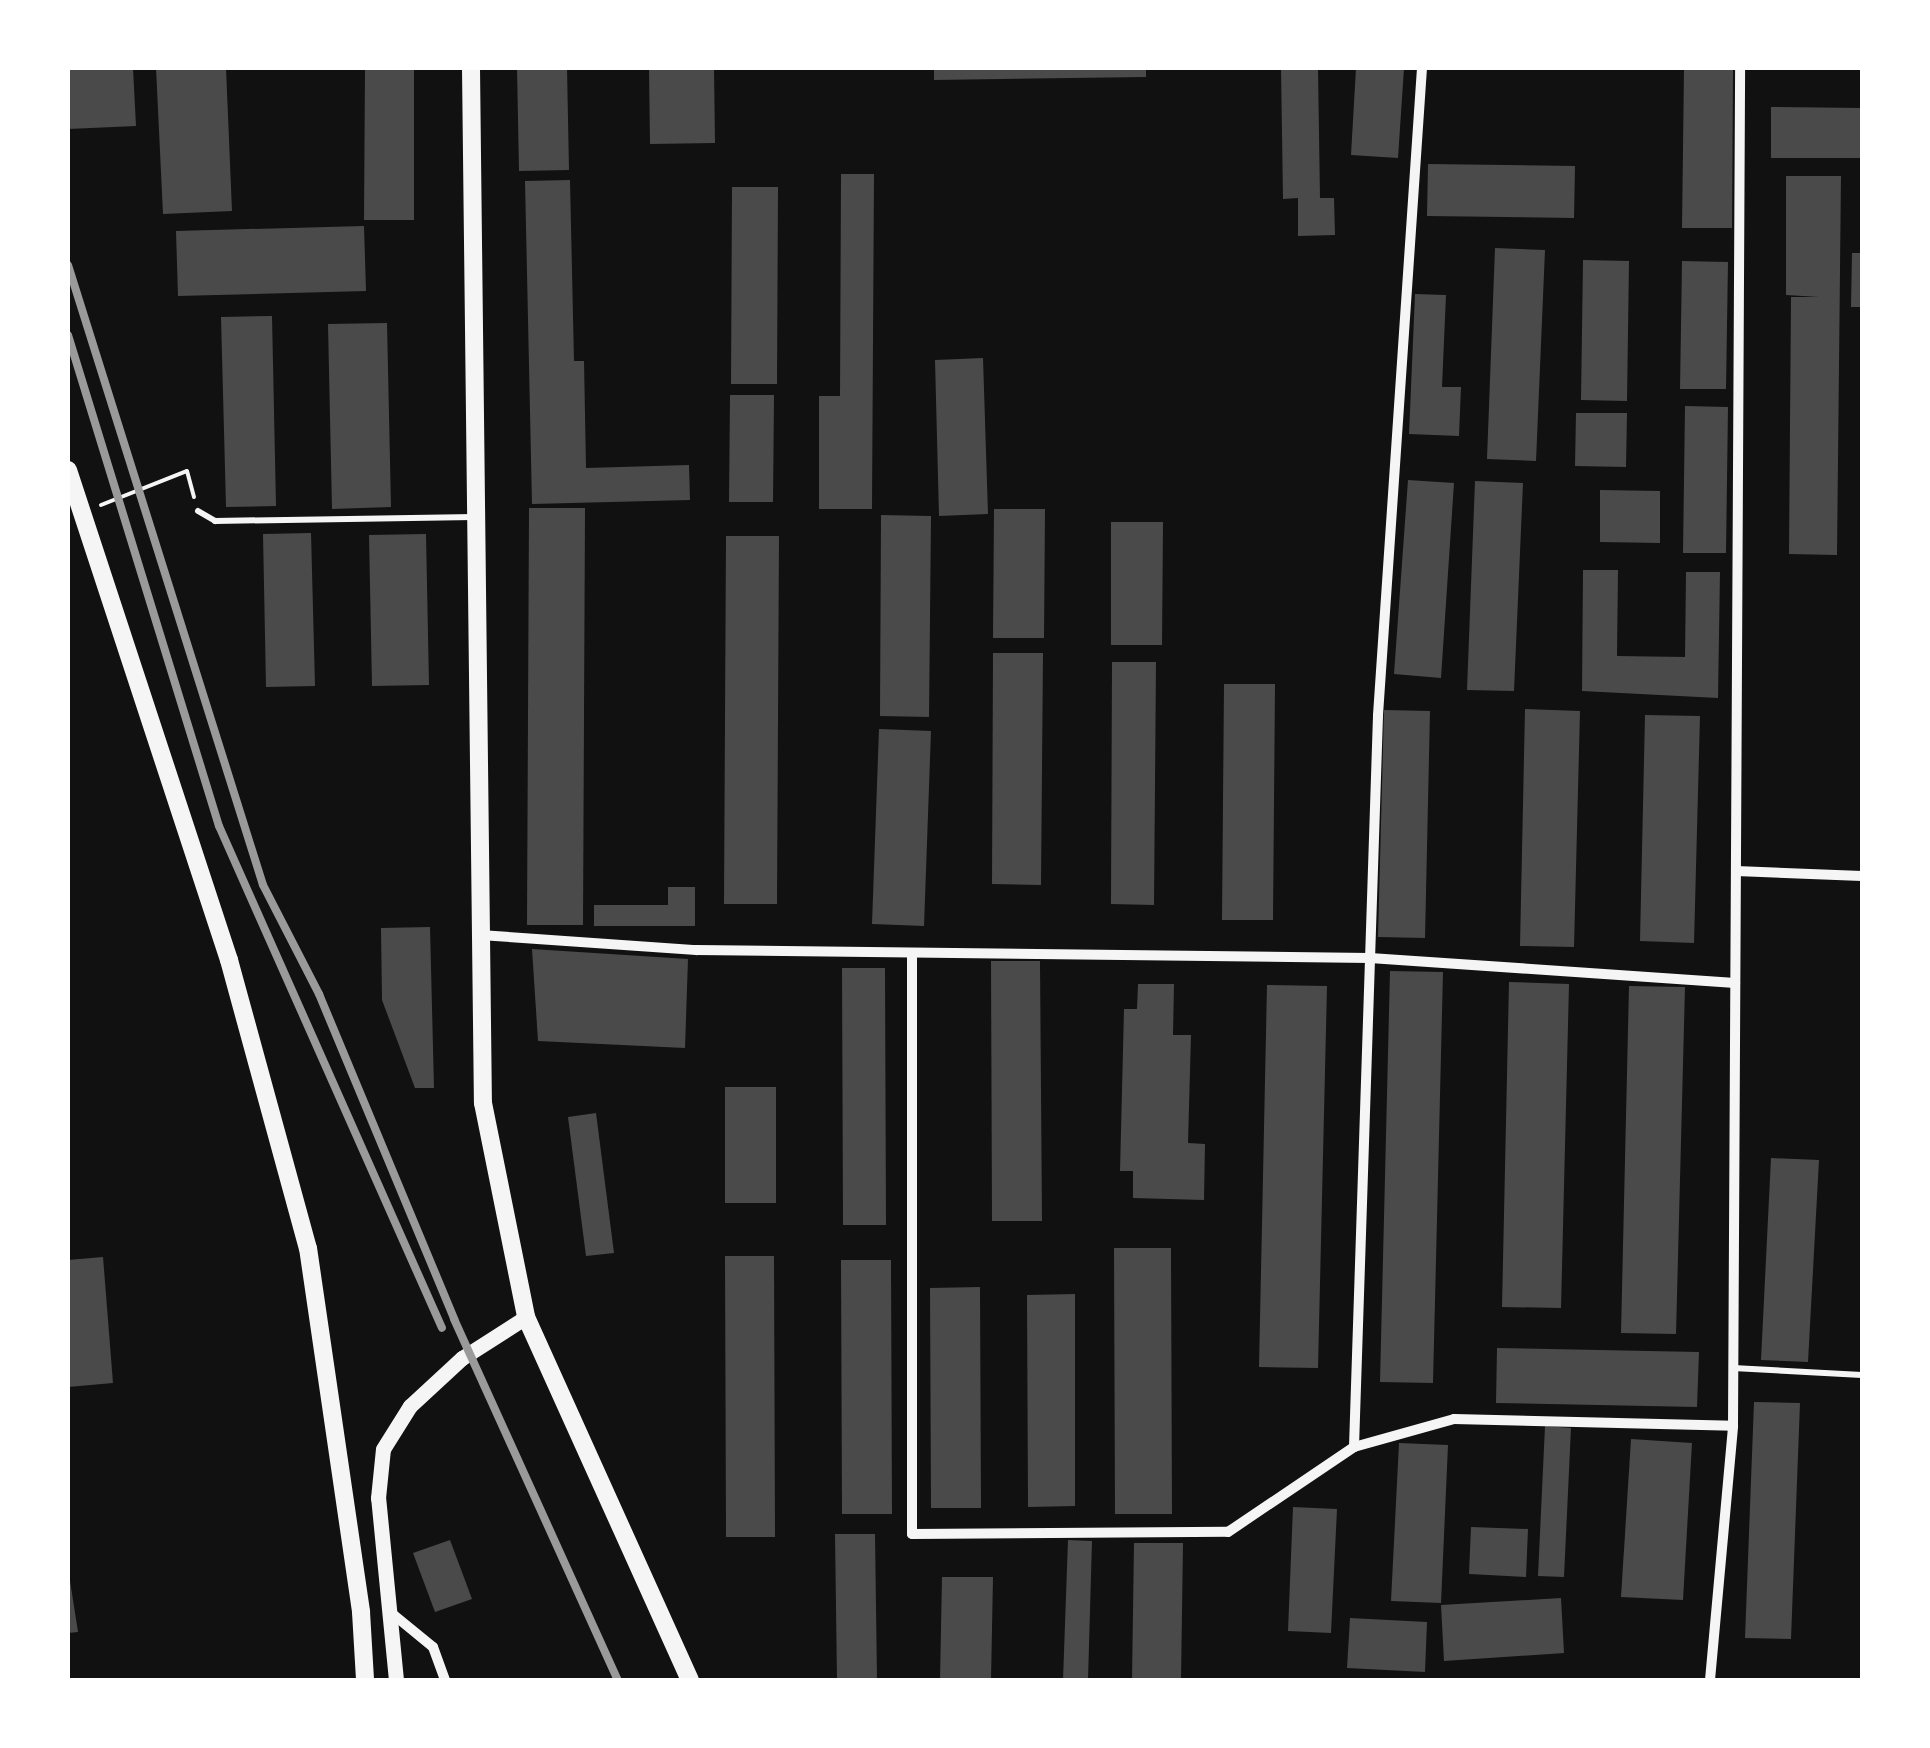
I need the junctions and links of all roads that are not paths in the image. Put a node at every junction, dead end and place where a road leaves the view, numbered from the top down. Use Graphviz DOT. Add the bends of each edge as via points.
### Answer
graph roads {
  1 [pos="471,68"];
  2 [pos="1422,68"];
  3 [pos="1740,68"];
  4 [pos="68,470"];
  5 [pos="198,511"];
  6 [pos="474,517"];
  7 [pos="1736,871"];
  8 [pos="1862,876"];
  9 [pos="480,935"];
  10 [pos="912,953"];
  11 [pos="1370,958"];
  12 [pos="1736,983"];
  13 [pos="526,1317"];
  14 [pos="1734,1368"];
  15 [pos="1862,1375"];
  16 [pos="1733,1426"];
  17 [pos="1354,1447"];
  18 [pos="388,1610"];
  19 [pos="365,1680"];
  20 [pos="396,1680"];
  21 [pos="445,1680"];
  22 [pos="690,1680"];
  23 [pos="1710,1680"];
  1 -- 6 [label="main road"];
  2 -- 11 [label="street" via="1378,715"];
  3 -- 7 [label="street"];
  4 -- 19 [label="main road" via="229,960 308,1248"];
  5 -- 6 [label="lane" via="215,521"];
  6 -- 9 [label="main road"];
  7 -- 8 [label="street"];
  7 -- 12 [label="street"];
  9 -- 10 [label="street" via="696,950"];
  9 -- 13 [label="main road" via="483,1103"];
  10 -- 11 [label="street"];
  10 -- 17 [label="street" via="912,1534 1228,1532"];
  11 -- 12 [label="street"];
  11 -- 17 [label="street"];
  12 -- 14 [label="street"];
  13 -- 18 [label="street" via="462,1358 410,1406 384,1449 378,1498"];
  13 -- 22 [label="main road"];
  14 -- 15 [label="lane"];
  14 -- 16 [label="street"];
  16 -- 17 [label="street" via="1454,1419"];
  16 -- 23 [label="street"];
  18 -- 20 [label="street"];
  18 -- 21 [label="street" via="433,1647"];
}
